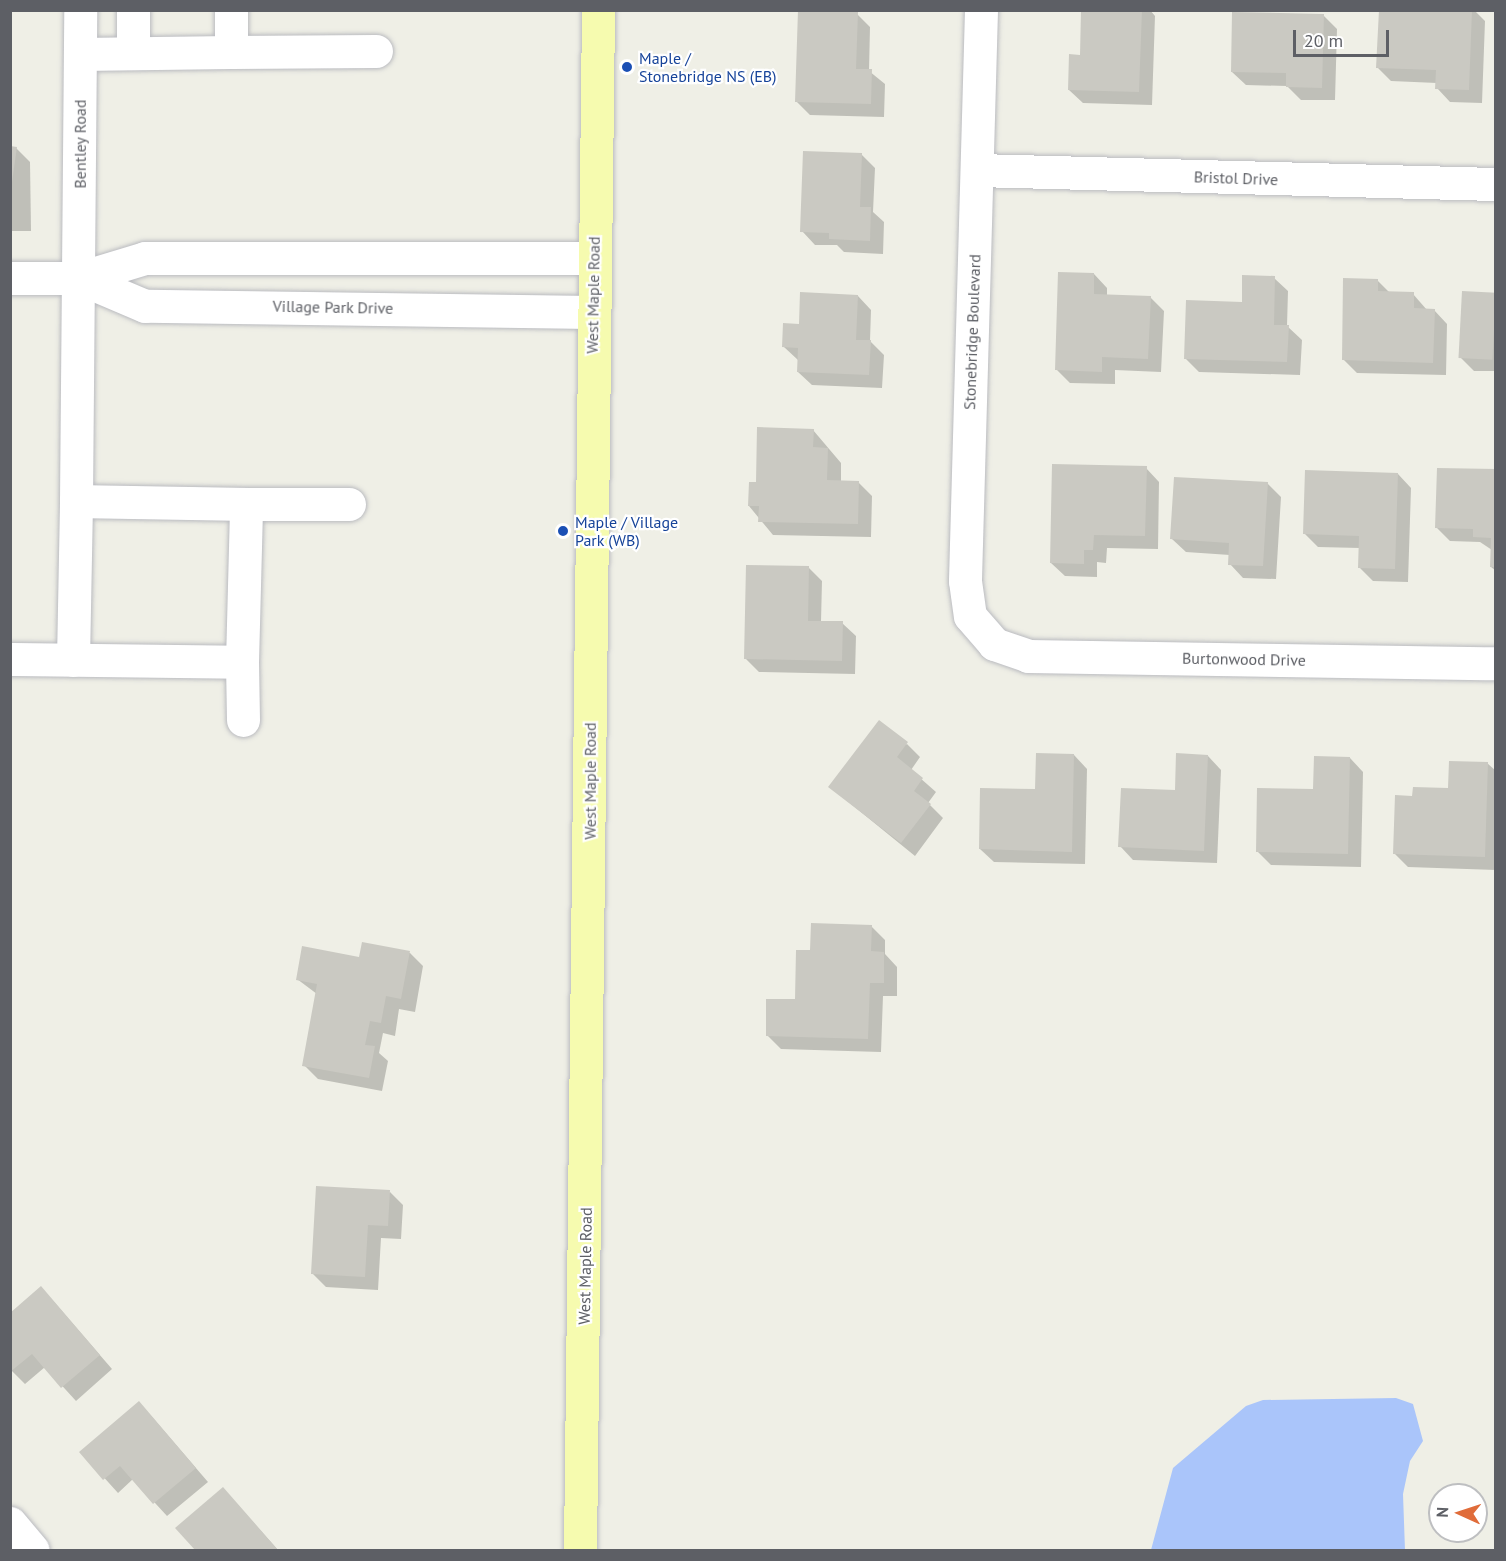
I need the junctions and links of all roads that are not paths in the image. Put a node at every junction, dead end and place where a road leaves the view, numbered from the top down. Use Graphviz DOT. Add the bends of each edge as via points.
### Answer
graph roads {
  1 [pos="80,10"];
  2 [pos="133,10"];
  3 [pos="231,10"];
  4 [pos="598,10"];
  5 [pos="981,10"];
  6 [pos="376,51"];
  7 [pos="231,52"];
  8 [pos="133,53"];
  9 [pos="80,54"];
  10 [pos="977,170"];
  11 [pos="1496,184"];
  12 [pos="594,258"];
  13 [pos="10,278"];
  14 [pos="79,278"];
  15 [pos="593,312"];
  16 [pos="76,501"];
  17 [pos="246,504"];
  18 [pos="350,504"];
  19 [pos="994,644"];
  20 [pos="10,659"];
  21 [pos="73,660"];
  22 [pos="242,662"];
  23 [pos="1496,663"];
  24 [pos="243,720"];
  25 [pos="10,1523"];
  26 [pos="33,1551"];
  27 [pos="580,1551"];
  1 -- 9 [label="street, Bentley Road"];
  2 -- 8 [label="street"];
  3 -- 7 [label="street"];
  4 -- 12 [label="main road, West Maple Road"];
  5 -- 10 [label="street, Stonebridge Boulevard"];
  6 -- 7 [label="street"];
  7 -- 8 [label="street"];
  8 -- 9 [label="street"];
  9 -- 14 [label="street, Bentley Road"];
  10 -- 11 [label="street, Bristol Drive"];
  10 -- 19 [label="street, Stonebridge Boulevard" via="965,581 970,616"];
  12 -- 14 [label="street, Village Park Drive" via="145,258"];
  12 -- 15 [label="main road, West Maple Road"];
  13 -- 14 [label="street, Village Park Drive"];
  14 -- 15 [label="street, Village Park Drive" via="145,306"];
  14 -- 16 [label="street, Bentley Road"];
  15 -- 27 [label="main road, West Maple Road" via="587,1195"];
  16 -- 17 [label="street"];
  16 -- 21 [label="street, Bentley Road"];
  17 -- 18 [label="street"];
  17 -- 22 [label="street"];
  19 -- 23 [label="street, Burtonwood Drive" via="1028,656"];
  20 -- 21 [label="street"];
  21 -- 22 [label="street"];
  22 -- 24 [label="street"];
  25 -- 26 [label="street"];
}
